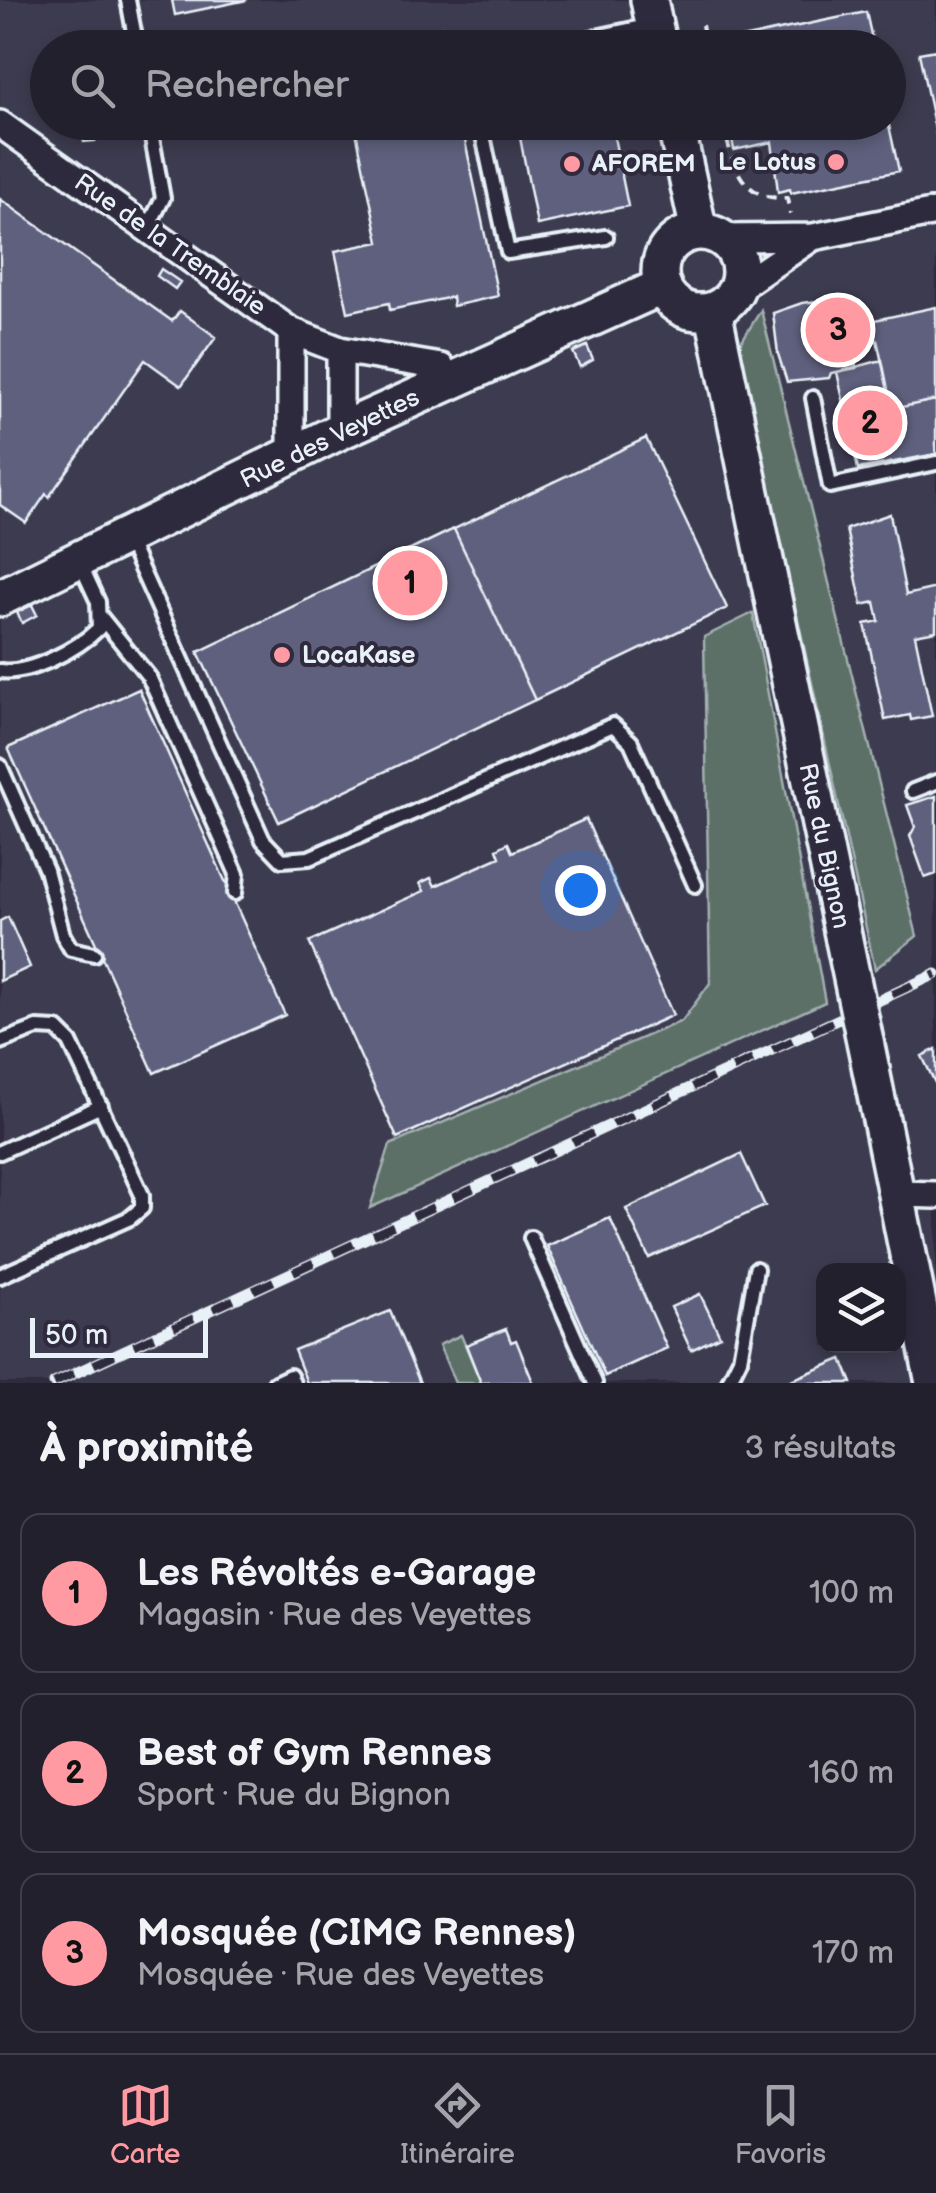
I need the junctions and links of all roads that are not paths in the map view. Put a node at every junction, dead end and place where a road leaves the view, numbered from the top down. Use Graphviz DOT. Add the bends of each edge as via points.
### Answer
graph roads {
  1 [pos="128,0"];
  2 [pos="654,24"];
  3 [pos="134,30"];
  4 [pos="626,30"];
  5 [pos="0,124"];
  6 [pos="152,140"];
  7 [pos="484,140"];
  8 [pos="681,140"];
  9 [pos="936,212"];
  10 [pos="146,230"];
  11 [pos="710,235"];
  12 [pos="606,237"];
  13 [pos="804,238"];
  14 [pos="663,286"];
  15 [pos="724,300"];
  16 [pos="290,330"];
  17 [pos="340,350"];
  18 [pos="448,381"];
  19 [pos="813,398"];
  20 [pos="340,431"];
  21 [pos="291,455"];
  22 [pos="936,464"];
  23 [pos="127,538"];
  24 [pos="79,560"];
  25 [pos="0,598"];
  26 [pos="100,616"];
  27 [pos="0,671"];
  28 [pos="0,766"];
  29 [pos="936,782"];
  30 [pos="913,791"];
  31 [pos="695,885"];
  32 [pos="235,894"];
  33 [pos="94,954"];
  34 [pos="0,1042"];
  35 [pos="100,1106"];
  36 [pos="0,1152"];
  37 [pos="898,1194"];
  38 [pos="936,1194"];
  39 [pos="531,1238"];
  40 [pos="756,1269"];
  41 [pos="0,1276"];
  42 [pos="276,1383"];
  43 [pos="293,1383"];
  44 [pos="595,1383"];
  45 [pos="728,1383"];
  46 [pos="934,1383"];
  1 -- 3 [label="lane"];
  2 -- 4 [label="lane"];
  5 -- 10 [label="street, Rue de la Tremblaie"];
  6 -- 10 [label="lane" via="163,198"];
  7 -- 12 [label="lane" via="508,252"];
  8 -- 11 [label="street"];
  9 -- 13 [label="street"];
  10 -- 16 [label="street, Rue de la Tremblaie"];
  11 -- 13 [label="street"];
  11 -- 14 [label="street" via="675,240 662,261"];
  11 -- 15 [label="street" via="740,266"];
  13 -- 15 [label="street"];
  14 -- 15 [label="street" via="678,305 700,312"];
  14 -- 18 [label="street, Rue des Veyettes"];
  15 -- 37 [label="street, Rue du Bignon, bridge"];
  16 -- 17 [label="street, Rue de la Tremblaie"];
  16 -- 21 [label="street, Rue de la Tremblaie"];
  17 -- 18 [label="street, Rue de la Tremblaie" via="441,366"];
  17 -- 20 [label="street"];
  18 -- 20 [label="street, Rue des Veyettes"];
  19 -- 22 [label="lane" via="830,486"];
  20 -- 21 [label="street, Rue des Veyettes"];
  21 -- 23 [label="street, Rue des Veyettes"];
  23 -- 24 [label="street, Rue des Veyettes"];
  23 -- 31 [label="lane" via="274,856 291,862 309,858 613,725 631,742"];
  24 -- 25 [label="street, Rue des Veyettes"];
  24 -- 26 [label="lane"];
  26 -- 27 [label="lane" via="88,638 24,669"];
  26 -- 32 [label="lane" via="149,677 237,874"];
  28 -- 33 [label="lane" via="46,870 62,935 71,949"];
  29 -- 30 [label="lane"];
  34 -- 35 [label="lane" via="57,1028"];
  35 -- 36 [label="lane"];
  35 -- 41 [label="lane" via="142,1194 142,1208"];
  37 -- 38 [label="street"];
  37 -- 46 [label="street, Rue du Bignon"];
  39 -- 44 [label="lane"];
  40 -- 45 [label="lane" via="740,1359"];
  42 -- 43 [label="lane" via="290,1376"];
}
